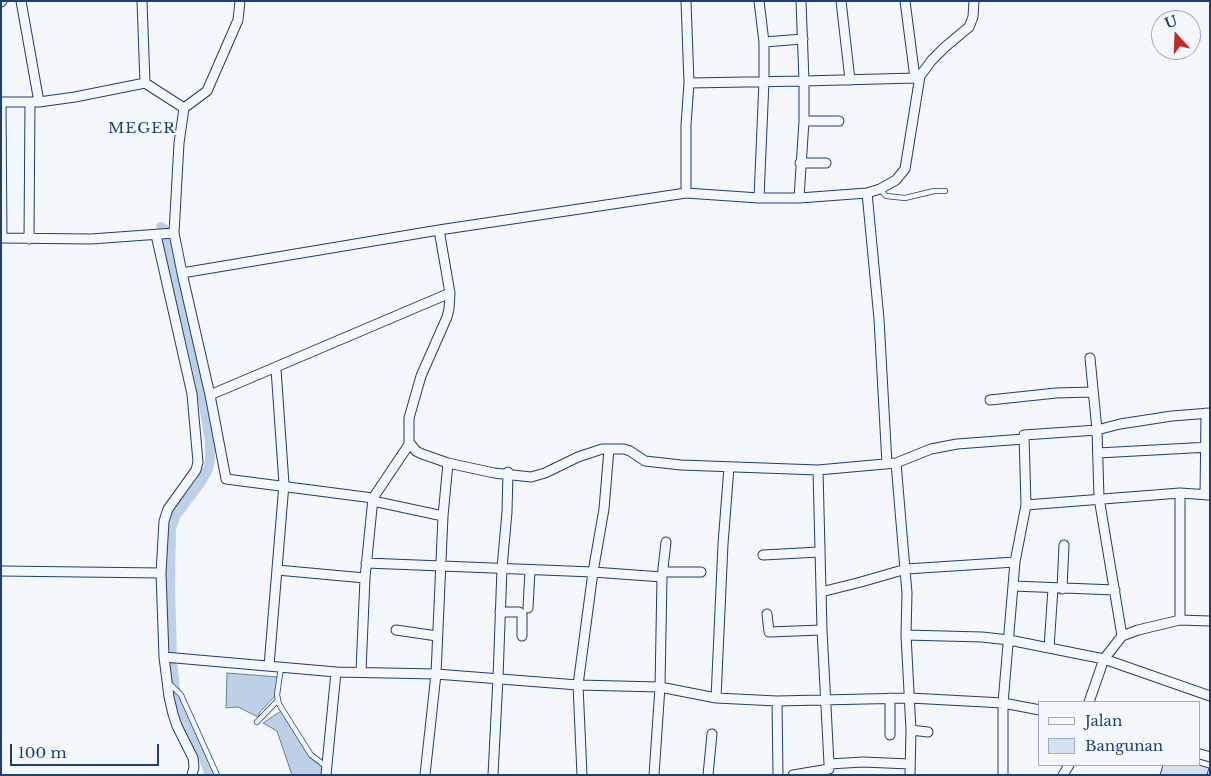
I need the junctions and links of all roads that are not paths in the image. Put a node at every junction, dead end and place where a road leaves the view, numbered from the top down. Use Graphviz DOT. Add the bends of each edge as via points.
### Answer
graph roads {
  1 [pos="21,1"];
  2 [pos="142,1"];
  3 [pos="240,1"];
  4 [pos="686,1"];
  5 [pos="759,1"];
  6 [pos="801,1"];
  7 [pos="841,1"];
  8 [pos="905,1"];
  9 [pos="974,1"];
  10 [pos="803,39"];
  11 [pos="764,42"];
  12 [pos="918,77"];
  13 [pos="850,80"];
  14 [pos="764,81"];
  15 [pos="804,81"];
  16 [pos="145,83"];
  17 [pos="689,83"];
  18 [pos="35,102"];
  19 [pos="184,108"];
  20 [pos="804,121"];
  21 [pos="839,122"];
  22 [pos="800,163"];
  23 [pos="826,163"];
  24 [pos="880,189"];
  25 [pos="945,191"];
  26 [pos="686,193"];
  27 [pos="868,193"];
  28 [pos="758,198"];
  29 [pos="799,198"];
  30 [pos="439,230"];
  31 [pos="174,233"];
  32 [pos="156,235"];
  33 [pos="2,238"];
  34 [pos="29,238"];
  35 [pos="182,273"];
  36 [pos="450,293"];
  37 [pos="1090,358"];
  38 [pos="276,369"];
  39 [pos="1092,392"];
  40 [pos="210,395"];
  41 [pos="990,400"];
  42 [pos="1208,413"];
  43 [pos="1097,430"];
  44 [pos="1024,439"];
  45 [pos="410,443"];
  46 [pos="1207,447"];
  47 [pos="609,449"];
  48 [pos="1098,453"];
  49 [pos="448,463"];
  50 [pos="896,463"];
  51 [pos="887,464"];
  52 [pos="729,467"];
  53 [pos="818,470"];
  54 [pos="508,473"];
  55 [pos="284,485"];
  56 [pos="1180,493"];
  57 [pos="1208,495"];
  58 [pos="1099,498"];
  59 [pos="373,500"];
  60 [pos="1026,505"];
  61 [pos="443,516"];
  62 [pos="666,542"];
  63 [pos="1064,545"];
  64 [pos="819,552"];
  65 [pos="763,555"];
  66 [pos="1015,562"];
  67 [pos="366,564"];
  68 [pos="441,567"];
  69 [pos="502,568"];
  70 [pos="906,569"];
  71 [pos="277,570"];
  72 [pos="530,570"];
  73 [pos="1,571"];
  74 [pos="593,572"];
  75 [pos="701,572"];
  76 [pos="161,573"];
  77 [pos="663,575"];
  78 [pos="365,578"];
  79 [pos="1013,586"];
  80 [pos="1057,588"];
  81 [pos="1115,590"];
  82 [pos="821,592"];
  83 [pos="528,608"];
  84 [pos="500,612"];
  85 [pos="767,614"];
  86 [pos="1180,620"];
  87 [pos="1210,620"];
  88 [pos="396,630"];
  89 [pos="822,630"];
  90 [pos="906,635"];
  91 [pos="437,636"];
  92 [pos="522,636"];
  93 [pos="1122,636"];
  94 [pos="1009,640"];
  95 [pos="1049,648"];
  96 [pos="164,657"];
  97 [pos="1104,659"];
  98 [pos="269,666"];
  99 [pos="281,667"];
  100 [pos="361,671"];
  101 [pos="336,672"];
  102 [pos="436,674"];
  103 [pos="498,678"];
  104 [pos="167,680"];
  105 [pos="578,685"];
  106 [pos="660,687"];
  107 [pos="1210,696"];
  108 [pos="716,698"];
  109 [pos="890,698"];
  110 [pos="910,698"];
  111 [pos="278,700"];
  112 [pos="826,700"];
  113 [pos="777,701"];
  114 [pos="1089,701"];
  115 [pos="1003,703"];
  116 [pos="1038,710"];
  117 [pos="257,722"];
  118 [pos="911,730"];
  119 [pos="928,732"];
  120 [pos="712,734"];
  121 [pos="890,735"];
  122 [pos="910,764"];
  123 [pos="829,769"];
  124 [pos="326,771"];
  125 [pos="192,775"];
  126 [pos="217,775"];
  127 [pos="425,775"];
  128 [pos="493,775"];
  129 [pos="582,775"];
  130 [pos="654,775"];
  131 [pos="708,775"];
  132 [pos="778,775"];
  133 [pos="793,775"];
  134 [pos="910,775"];
  135 [pos="1003,775"];
  1 -- 18 [label="street"];
  2 -- 16 [label="street"];
  3 -- 19 [label="street" via="238,20 207,91"];
  4 -- 17 [label="street"];
  5 -- 11 [label="street"];
  6 -- 10 [label="street"];
  7 -- 13 [label="street"];
  8 -- 12 [label="street"];
  9 -- 12 [label="street" via="969,27 944,47"];
  10 -- 11 [label="street"];
  10 -- 15 [label="street"];
  11 -- 14 [label="street"];
  12 -- 13 [label="street"];
  12 -- 24 [label="street" via="905,169 896,180"];
  13 -- 15 [label="street"];
  14 -- 15 [label="street"];
  14 -- 17 [label="street"];
  14 -- 28 [label="street"];
  15 -- 20 [label="street"];
  16 -- 18 [label="street"];
  16 -- 19 [label="street"];
  17 -- 26 [label="street"];
  18 -- 33 [label="street" via="1,102"];
  18 -- 34 [label="street"];
  19 -- 31 [label="street"];
  20 -- 21 [label="street"];
  20 -- 22 [label="street"];
  22 -- 23 [label="street"];
  22 -- 29 [label="street"];
  24 -- 25 [label="lane" via="886,196 905,198"];
  24 -- 27 [label="street"];
  26 -- 28 [label="street"];
  26 -- 30 [label="street"];
  27 -- 29 [label="street"];
  27 -- 51 [label="street"];
  28 -- 29 [label="street"];
  30 -- 35 [label="street"];
  30 -- 36 [label="street"];
  31 -- 32 [label="street"];
  31 -- 35 [label="street"];
  32 -- 34 [label="street"];
  32 -- 76 [label="street" via="192,394 198,462 193,477 165,516"];
  33 -- 34 [label="street"];
  35 -- 40 [label="street"];
  36 -- 38 [label="street"];
  36 -- 45 [label="street" via="448,317 425,367 410,418"];
  37 -- 39 [label="street"];
  38 -- 40 [label="street"];
  38 -- 55 [label="street"];
  39 -- 41 [label="street"];
  39 -- 43 [label="street"];
  40 -- 55 [label="street" via="226,479"];
  42 -- 43 [label="street"];
  42 -- 46 [label="street"];
  43 -- 44 [label="street" via="1024,435"];
  43 -- 48 [label="street"];
  44 -- 50 [label="street" via="939,447"];
  44 -- 60 [label="street"];
  45 -- 49 [label="street" via="416,451"];
  45 -- 59 [label="street"];
  46 -- 48 [label="street"];
  46 -- 57 [label="street"];
  47 -- 52 [label="street" via="630,451 645,461"];
  47 -- 54 [label="street" via="578,457 536,476"];
  47 -- 74 [label="street" via="604,509"];
  48 -- 58 [label="street"];
  49 -- 54 [label="street"];
  49 -- 61 [label="street"];
  50 -- 51 [label="street"];
  50 -- 70 [label="street"];
  51 -- 53 [label="street"];
  52 -- 53 [label="street"];
  52 -- 108 [label="street"];
  53 -- 64 [label="street"];
  54 -- 69 [label="street"];
  55 -- 59 [label="street"];
  55 -- 71 [label="street"];
  56 -- 57 [label="street"];
  56 -- 58 [label="street"];
  56 -- 86 [label="street"];
  58 -- 60 [label="street"];
  58 -- 81 [label="street"];
  59 -- 61 [label="street"];
  59 -- 67 [label="street"];
  60 -- 66 [label="street"];
  61 -- 68 [label="street"];
  62 -- 77 [label="street"];
  63 -- 80 [label="street"];
  64 -- 65 [label="street"];
  64 -- 82 [label="street"];
  66 -- 70 [label="street"];
  66 -- 79 [label="street"];
  67 -- 68 [label="street"];
  67 -- 78 [label="street"];
  68 -- 69 [label="street"];
  68 -- 91 [label="street"];
  69 -- 72 [label="street"];
  69 -- 84 [label="street"];
  70 -- 82 [label="street"];
  70 -- 90 [label="street"];
  71 -- 78 [label="street"];
  71 -- 98 [label="street"];
  72 -- 74 [label="street"];
  72 -- 83 [label="street"];
  73 -- 76 [label="street"];
  74 -- 77 [label="street"];
  74 -- 105 [label="street"];
  75 -- 77 [label="street"];
  76 -- 96 [label="street"];
  77 -- 106 [label="street"];
  78 -- 100 [label="street"];
  79 -- 80 [label="street"];
  79 -- 94 [label="street"];
  80 -- 81 [label="street"];
  80 -- 95 [label="street"];
  81 -- 93 [label="street"];
  82 -- 89 [label="street"];
  84 -- 92 [label="street" via="522,614"];
  84 -- 103 [label="street"];
  85 -- 89 [label="street" via="769,632"];
  86 -- 87 [label="street"];
  86 -- 93 [label="street"];
  88 -- 91 [label="street"];
  89 -- 112 [label="street"];
  90 -- 94 [label="street" via="982,636"];
  90 -- 110 [label="street"];
  91 -- 102 [label="street"];
  93 -- 97 [label="street"];
  94 -- 95 [label="street"];
  94 -- 115 [label="street"];
  95 -- 97 [label="street"];
  96 -- 98 [label="street"];
  96 -- 104 [label="street"];
  97 -- 107 [label="street"];
  97 -- 114 [label="street"];
  98 -- 99 [label="street"];
  99 -- 101 [label="street"];
  99 -- 111 [label="lane"];
  100 -- 101 [label="street"];
  100 -- 102 [label="street"];
  101 -- 124 [label="street"];
  102 -- 103 [label="street"];
  102 -- 127 [label="street"];
  103 -- 105 [label="street"];
  103 -- 128 [label="street"];
  104 -- 125 [label="street" via="177,726 193,758"];
  104 -- 126 [label="lane" via="181,695"];
  105 -- 106 [label="street"];
  105 -- 129 [label="street"];
  106 -- 108 [label="street"];
  106 -- 130 [label="street"];
  108 -- 113 [label="street"];
  109 -- 110 [label="street"];
  109 -- 112 [label="street"];
  109 -- 121 [label="street"];
  110 -- 115 [label="street"];
  110 -- 118 [label="street"];
  111 -- 117 [label="lane"];
  111 -- 124 [label="lane" via="311,755"];
  112 -- 113 [label="street"];
  112 -- 123 [label="street"];
  113 -- 132 [label="street"];
  115 -- 116 [label="street"];
  115 -- 135 [label="street"];
  118 -- 119 [label="street"];
  118 -- 122 [label="street"];
  120 -- 131 [label="street"];
  122 -- 123 [label="street" via="863,762"];
  122 -- 134 [label="street"];
  123 -- 133 [label="street"];
}
